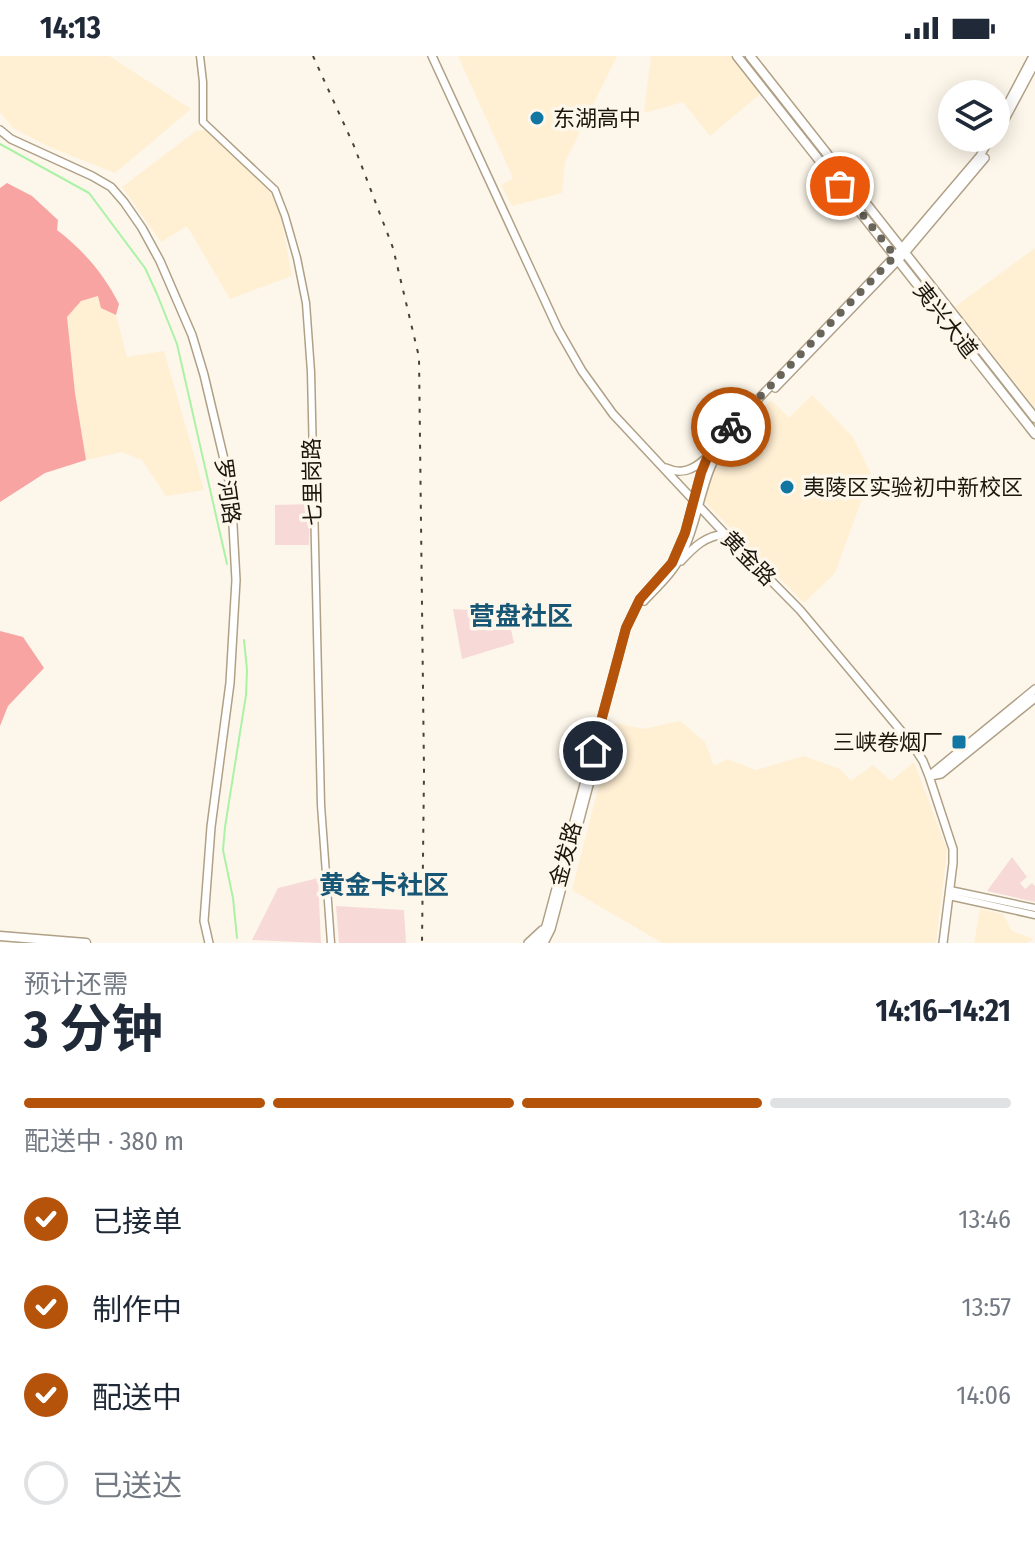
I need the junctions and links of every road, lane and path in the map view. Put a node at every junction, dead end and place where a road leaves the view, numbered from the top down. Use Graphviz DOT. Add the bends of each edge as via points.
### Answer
graph roads {
  1 [pos="200,56"];
  2 [pos="432,56"];
  3 [pos="737,56"];
  4 [pos="750,56"];
  5 [pos="1033,56"];
  6 [pos="1035,63"];
  7 [pos="1010,100"];
  8 [pos="1010,108"];
  9 [pos="0,130"];
  10 [pos="987,152"];
  11 [pos="900,255"];
  12 [pos="1035,418"];
  13 [pos="1035,434"];
  14 [pos="707,458"];
  15 [pos="659,464"];
  16 [pos="696,503"];
  17 [pos="725,534"];
  18 [pos="672,571"];
  19 [pos="1035,689"];
  20 [pos="1035,698"];
  21 [pos="929,776"];
  22 [pos="951,894"];
  23 [pos="1035,908"];
  24 [pos="1035,915"];
  25 [pos="548,928"];
  26 [pos="0,936"];
  27 [pos="86,943"];
  28 [pos="209,943"];
  29 [pos="331,943"];
  30 [pos="528,943"];
  31 [pos="537,943"];
  32 [pos="546,943"];
  33 [pos="945,943"];
  1 -- 29 [label="street, 七里岗路" via="203,122 275,190 306,303 321,805"];
  2 -- 15 [label="main road, 黄金路" via="558,329 613,414"];
  3 -- 11 [label="main road, 夷兴大道"];
  4 -- 11 [label="main road, 夷兴大道"];
  5 -- 7 [label="main road"];
  6 -- 8 [label="main road"];
  9 -- 28 [label="main road, 罗河路" via="111,187 124,202 160,261 204,375 231,489 236,580 204,921"];
  10 -- 11 [label="main road"];
  11 -- 12 [label="main road, 夷兴大道"];
  11 -- 13 [label="main road, 夷兴大道"];
  11 -- 14 [label="main road"];
  11 -- 16 [label="main road" via="725,440"];
  14 -- 15 [label="main road" via="680,472"];
  14 -- 16 [label="main road"];
  15 -- 16 [label="main road, 黄金路"];
  16 -- 17 [label="main road, 黄金路"];
  16 -- 18 [label="main road, 金发路" via="690,535"];
  16 -- 25 [label="main road, 金发路" via="672,563 640,599 626,628"];
  17 -- 18 [label="main road" via="697,544"];
  17 -- 21 [label="main road, 黄金路" via="800,610 912,744"];
  18 -- 25 [label="main road, 金发路" via="644,601 630,629"];
  19 -- 21 [label="main road"];
  20 -- 21 [label="main road" via="941,774"];
  21 -- 22 [label="main road, 黄金路" via="953,849"];
  22 -- 23 [label="street"];
  22 -- 24 [label="street"];
  22 -- 33 [label="main road, 黄金路"];
  25 -- 30 [label="main road"];
  25 -- 31 [label="main road, 金发路"];
  25 -- 32 [label="main road, 金发路"];
  26 -- 27 [label="main road"];
}
